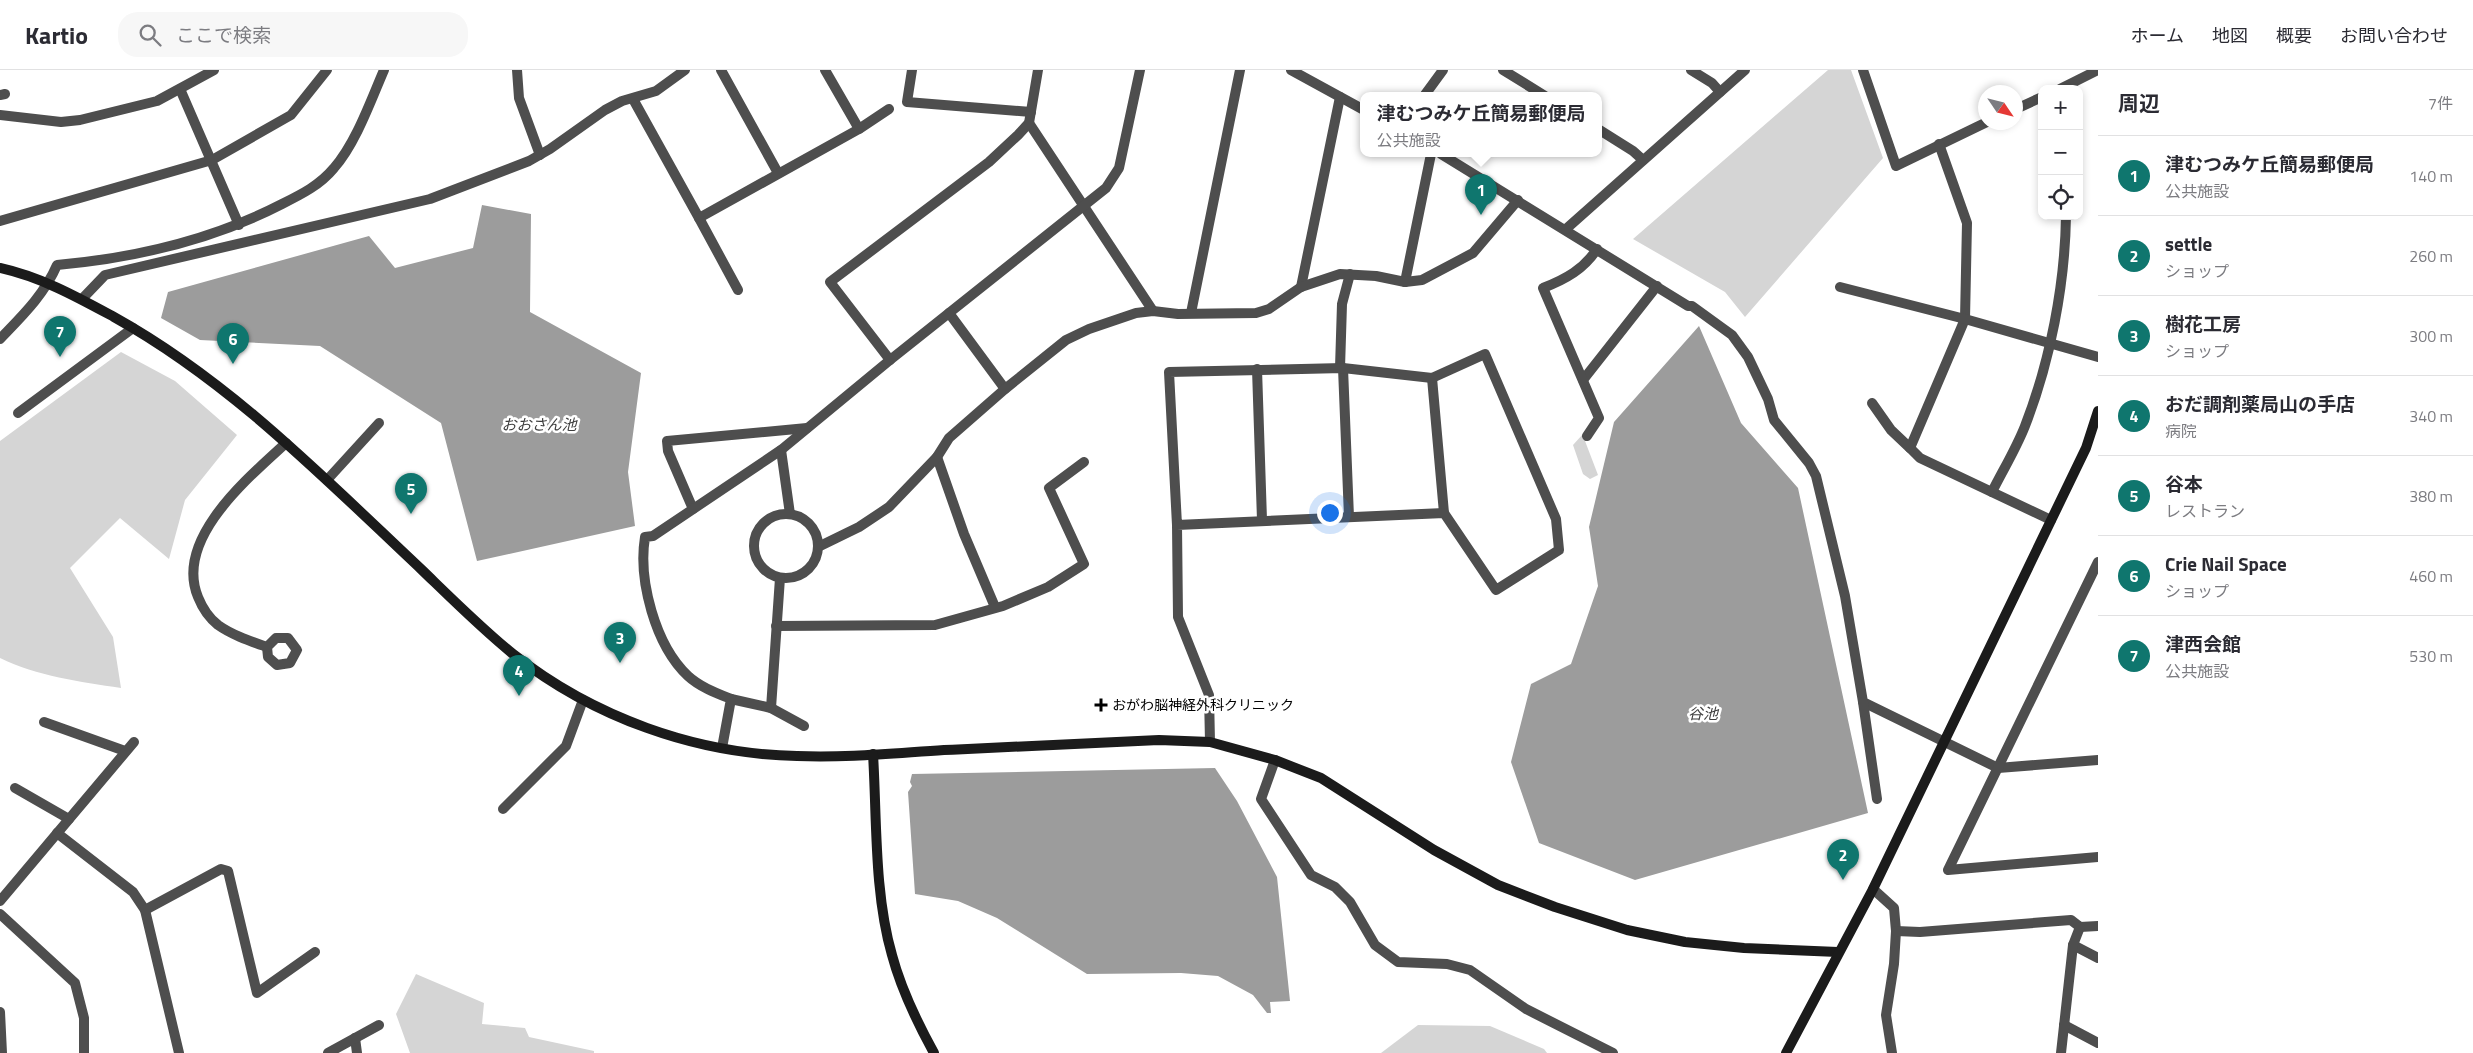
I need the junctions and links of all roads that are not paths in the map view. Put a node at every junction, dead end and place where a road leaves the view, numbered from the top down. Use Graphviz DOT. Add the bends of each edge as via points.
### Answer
graph roads {
  1 [pos="214,70"];
  2 [pos="327,70"];
  3 [pos="384,70"];
  4 [pos="517,70"];
  5 [pos="685,70"];
  6 [pos="720,70"];
  7 [pos="825,70"];
  8 [pos="912,70"];
  9 [pos="1038,70"];
  10 [pos="1140,70"];
  11 [pos="1240,70"];
  12 [pos="1291,70"];
  13 [pos="1443,70"];
  14 [pos="1503,70"];
  15 [pos="1691,70"];
  16 [pos="1745,70"];
  17 [pos="1863,70"];
  18 [pos="2098,70"];
  19 [pos="2068,85"];
  20 [pos="180,89"];
  21 [pos="1427,92"];
  22 [pos="1539,92"];
  23 [pos="1720,92"];
  24 [pos="1340,97"];
  25 [pos="633,99"];
  26 [pos="2038,99"];
  27 [pos="2023,106"];
  28 [pos="889,108"];
  29 [pos="1360,108"];
  30 [pos="1031,112"];
  31 [pos="0,115"];
  32 [pos="1029,123"];
  33 [pos="1978,126"];
  34 [pos="859,129"];
  35 [pos="1602,132"];
  36 [pos="1939,144"];
  37 [pos="540,155"];
  38 [pos="1430,157"];
  39 [pos="1446,157"];
  40 [pos="212,160"];
  41 [pos="1643,160"];
  42 [pos="778,173"];
  43 [pos="1518,200"];
  44 [pos="1082,207"];
  45 [pos="699,218"];
  46 [pos="2066,220"];
  47 [pos="0,221"];
  48 [pos="238,225"];
  49 [pos="1566,229"];
  50 [pos="1597,249"];
  51 [pos="0,268"];
  52 [pos="1350,274"];
  53 [pos="1405,282"];
  54 [pos="49,283"];
  55 [pos="1657,286"];
  56 [pos="1301,287"];
  57 [pos="1840,287"];
  58 [pos="738,290"];
  59 [pos="82,299"];
  60 [pos="1153,311"];
  61 [pos="1191,313"];
  62 [pos="949,314"];
  63 [pos="1965,319"];
  64 [pos="133,328"];
  65 [pos="0,339"];
  66 [pos="2050,344"];
  67 [pos="2098,357"];
  68 [pos="890,360"];
  69 [pos="1342,368"];
  70 [pos="1257,369"];
  71 [pos="1432,378"];
  72 [pos="1583,380"];
  73 [pos="1005,389"];
  74 [pos="1872,403"];
  75 [pos="2098,411"];
  76 [pos="18,413"];
  77 [pos="379,423"];
  78 [pos="808,428"];
  79 [pos="1587,436"];
  80 [pos="286,443"];
  81 [pos="1910,448"];
  82 [pos="781,450"];
  83 [pos="937,457"];
  84 [pos="1084,462"];
  85 [pos="327,480"];
  86 [pos="1992,492"];
  87 [pos="693,509"];
  88 [pos="1444,513"];
  89 [pos="790,514"];
  90 [pos="1349,517"];
  91 [pos="1262,520"];
  92 [pos="2051,520"];
  93 [pos="1177,525"];
  94 [pos="818,547"];
  95 [pos="2098,562"];
  96 [pos="780,578"];
  97 [pos="995,607"];
  98 [pos="776,626"];
  99 [pos="267,647"];
  100 [pos="732,699"];
  101 [pos="583,700"];
  102 [pos="1863,702"];
  103 [pos="771,708"];
  104 [pos="44,722"];
  105 [pos="804,726"];
  106 [pos="134,742"];
  107 [pos="1210,742"];
  108 [pos="1944,742"];
  109 [pos="722,748"];
  110 [pos="125,751"];
  111 [pos="873,754"];
  112 [pos="1275,760"];
  113 [pos="2098,760"];
  114 [pos="1998,768"];
  115 [pos="15,788"];
  116 [pos="1877,799"];
  117 [pos="504,809"];
  118 [pos="69,819"];
  119 [pos="57,833"];
  120 [pos="2098,858"];
  121 [pos="1873,889"];
  122 [pos="0,901"];
  123 [pos="145,910"];
  124 [pos="0,914"];
  125 [pos="2098,926"];
  126 [pos="2080,927"];
  127 [pos="1896,931"];
  128 [pos="2073,945"];
  129 [pos="315,952"];
  130 [pos="1838,952"];
  131 [pos="2098,958"];
  132 [pos="0,1012"];
  133 [pos="379,1025"];
  134 [pos="2064,1025"];
  135 [pos="355,1038"];
  136 [pos="2098,1043"];
  137 [pos="2,1053"];
  138 [pos="84,1053"];
  139 [pos="179,1053"];
  140 [pos="328,1053"];
  141 [pos="357,1053"];
  142 [pos="934,1053"];
  143 [pos="1612,1053"];
  144 [pos="1786,1053"];
  145 [pos="1892,1053"];
  146 [pos="2061,1053"];
  1 -- 20 [label="street"];
  2 -- 40 [label="street" via="292,115"];
  3 -- 48 [label="street" via="342,157 326,177 312,188"];
  4 -- 37 [label="street" via="519,98"];
  5 -- 25 [label="street" via="656,91"];
  6 -- 42 [label="street"];
  7 -- 34 [label="street"];
  8 -- 30 [label="street" via="907,102"];
  9 -- 30 [label="street"];
  10 -- 44 [label="street" via="1119,168 1106,188"];
  11 -- 61 [label="street"];
  12 -- 24 [label="street"];
  13 -- 21 [label="street"];
  14 -- 22 [label="street"];
  15 -- 23 [label="street"];
  16 -- 23 [label="street"];
  17 -- 36 [label="street" via="1896,166"];
  18 -- 19 [label="street"];
  20 -- 31 [label="street" via="150,103 80,120 61,122"];
  20 -- 40 [label="street"];
  23 -- 41 [label="street"];
  24 -- 29 [label="street"];
  24 -- 56 [label="street"];
  25 -- 37 [label="street" via="605,110"];
  25 -- 45 [label="street"];
  26 -- 27 [label="street"];
  28 -- 34 [label="street"];
  30 -- 32 [label="street"];
  32 -- 44 [label="street"];
  32 -- 68 [label="street" via="989,162 830,282"];
  33 -- 36 [label="street"];
  34 -- 42 [label="street"];
  35 -- 41 [label="street"];
  36 -- 63 [label="street" via="1967,222"];
  37 -- 59 [label="street" via="430,199 105,275"];
  38 -- 53 [label="street"];
  39 -- 43 [label="street"];
  40 -- 47 [label="street"];
  40 -- 48 [label="street"];
  41 -- 49 [label="street"];
  42 -- 45 [label="street"];
  43 -- 49 [label="street"];
  43 -- 53 [label="street" via="1473,253 1422,280"];
  44 -- 60 [label="street"];
  44 -- 62 [label="street"];
  45 -- 58 [label="street"];
  46 -- 66 [label="street"];
  48 -- 54 [label="street" via="130,256 57,265"];
  49 -- 50 [label="street"];
  50 -- 55 [label="street"];
  50 -- 72 [label="street" via="1590,261 1578,271 1543,288"];
  51 -- 54 [label="street"];
  52 -- 53 [label="street"];
  52 -- 56 [label="street" via="1340,274"];
  52 -- 69 [label="street" via="1342,304"];
  54 -- 59 [label="street"];
  54 -- 65 [label="street"];
  55 -- 72 [label="street"];
  55 -- 102 [label="street" via="1732,335 1748,357 1774,420 1816,476 1845,596"];
  56 -- 61 [label="street" via="1269,309 1256,313"];
  57 -- 63 [label="street"];
  59 -- 64 [label="street"];
  60 -- 61 [label="street"];
  60 -- 73 [label="street" via="1089,329 1066,340"];
  62 -- 68 [label="street"];
  62 -- 73 [label="street"];
  63 -- 66 [label="street"];
  63 -- 81 [label="street"];
  64 -- 76 [label="street"];
  64 -- 80 [label="street" via="229,394"];
  66 -- 67 [label="street"];
  66 -- 86 [label="street" via="2024,429"];
  68 -- 78 [label="street"];
  69 -- 70 [label="street"];
  69 -- 71 [label="street"];
  69 -- 90 [label="street"];
  70 -- 91 [label="street"];
  70 -- 93 [label="street" via="1169,372"];
  71 -- 88 [label="street"];
  71 -- 88 [label="street" via="1485,354 1556,519 1559,550 1496,590"];
  72 -- 79 [label="street" via="1599,418"];
  73 -- 83 [label="street" via="949,438"];
  74 -- 81 [label="street" via="1891,430"];
  75 -- 92 [label="street" via="2086,448"];
  77 -- 85 [label="street"];
  78 -- 82 [label="street"];
  78 -- 87 [label="street" via="667,441 668,451"];
  80 -- 85 [label="street"];
  80 -- 99 [label="street" via="226,501 199,545 192,570 200,602 216,624"];
  81 -- 86 [label="street" via="1920,458"];
  82 -- 87 [label="street"];
  82 -- 89 [label="street"];
  83 -- 94 [label="street" via="889,507 859,527"];
  83 -- 97 [label="street" via="964,534"];
  84 -- 97 [label="street" via="1049,488 1084,564 1048,587"];
  85 -- 101 [label="street" via="491,636 534,671"];
  86 -- 92 [label="street"];
  87 -- 100 [label="street" via="653,536 645,537 642,557 652,614 666,648 678,666 708,690"];
  88 -- 90 [label="street"];
  89 -- 94 [label="street" via="812,526"];
  89 -- 96 [label="street" via="773,516 763,522 753,541 757,562 764,570"];
  90 -- 91 [label="street"];
  91 -- 93 [label="street"];
  92 -- 108 [label="street"];
  93 -- 107 [label="street" via="1178,617 1209,695"];
  94 -- 96 [label="street" via="811,567 793,577"];
  95 -- 114 [label="street"];
  96 -- 98 [label="street"];
  97 -- 98 [label="street" via="934,625"];
  98 -- 103 [label="street"];
  100 -- 103 [label="street"];
  100 -- 109 [label="street"];
  101 -- 109 [label="street" via="637,725"];
  101 -- 117 [label="street" via="566,746"];
  102 -- 108 [label="street"];
  102 -- 116 [label="street"];
  103 -- 105 [label="street"];
  104 -- 110 [label="street"];
  106 -- 110 [label="street"];
  107 -- 111 [label="street" via="1159,740"];
  107 -- 112 [label="street"];
  108 -- 114 [label="street"];
  108 -- 121 [label="street"];
  109 -- 111 [label="street" via="796,756"];
  110 -- 118 [label="street"];
  111 -- 142 [label="street" via="881,893 890,946 907,998"];
  112 -- 130 [label="street" via="1321,778 1434,850 1498,885 1555,907 1627,930 1685,942"];
  112 -- 143 [label="street" via="1261,799 1311,874 1335,887 1350,902 1375,945 1398,962 1447,964 1470,970 1526,1009"];
  113 -- 114 [label="street"];
  114 -- 120 [label="street" via="1948,870"];
  115 -- 118 [label="street"];
  118 -- 119 [label="street"];
  119 -- 122 [label="street"];
  119 -- 123 [label="street" via="133,892"];
  121 -- 127 [label="street" via="1894,908"];
  121 -- 130 [label="street"];
  123 -- 129 [label="street" via="220,869 228,871 257,993"];
  123 -- 139 [label="street"];
  124 -- 138 [label="street" via="75,983 84,1018"];
  125 -- 126 [label="street"];
  126 -- 127 [label="street" via="2071,920 1920,932"];
  126 -- 128 [label="street"];
  127 -- 145 [label="street" via="1886,1014"];
  128 -- 131 [label="street"];
  128 -- 134 [label="street"];
  130 -- 144 [label="street"];
  132 -- 137 [label="street"];
  133 -- 135 [label="street"];
  134 -- 136 [label="street"];
  134 -- 146 [label="street"];
  135 -- 140 [label="street"];
  135 -- 141 [label="street"];
}
